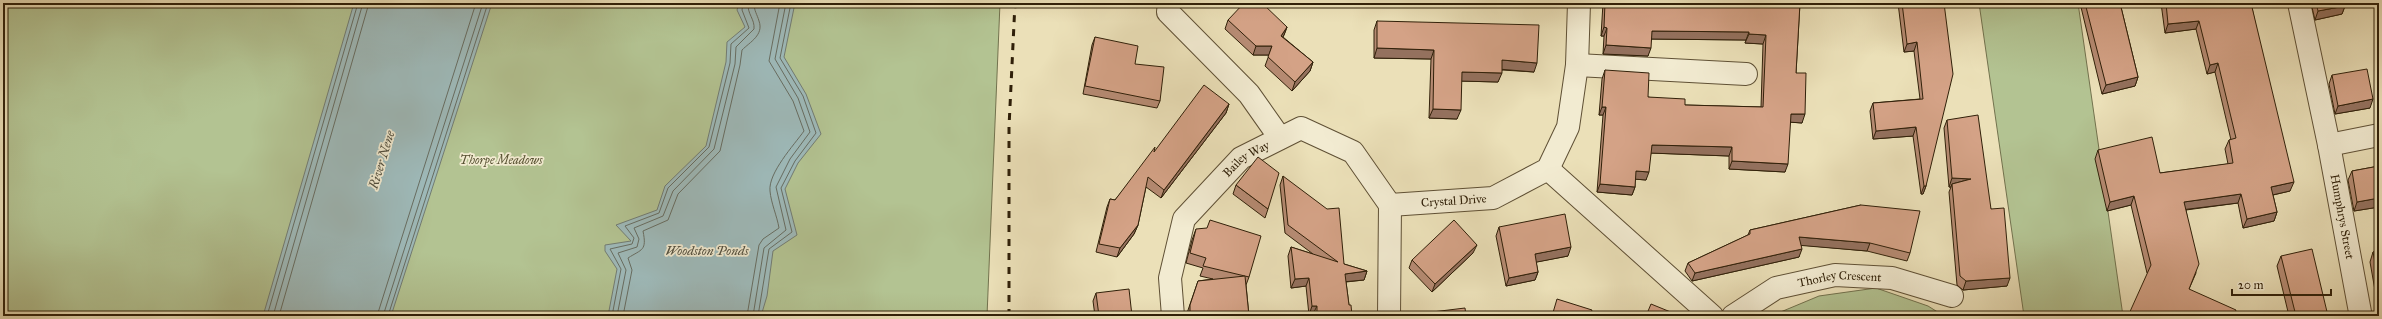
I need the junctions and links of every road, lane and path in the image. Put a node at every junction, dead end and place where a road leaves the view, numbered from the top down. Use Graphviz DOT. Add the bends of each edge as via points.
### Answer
graph roads {
  1 [pos="1169,3"];
  2 [pos="1579,3"];
  3 [pos="2299,3"];
  4 [pos="1577,65"];
  5 [pos="1746,74"];
  6 [pos="2379,135"];
  7 [pos="1280,138"];
  8 [pos="2329,145"];
  9 [pos="1548,169"];
  10 [pos="1390,205"];
  11 [pos="1952,296"];
  12 [pos="2360,312"];
  13 [pos="1173,316"];
  14 [pos="1389,316"];
  15 [pos="1712,316"];
  16 [pos="1733,316"];
  1 -- 7 [label="street" via="1168,12 1249,94"];
  2 -- 4 [label="street"];
  3 -- 8 [label="street, Humphrys Street"];
  4 -- 5 [label="street"];
  4 -- 9 [label="street" via="1568,126"];
  6 -- 8 [label="street"];
  7 -- 10 [label="street, Bailey Way" via="1301,128 1353,152"];
  7 -- 13 [label="street, Bailey Way" via="1241,158 1184,219 1170,278"];
  8 -- 12 [label="street, Humphrys Street"];
  9 -- 10 [label="street, Crystal Drive" via="1493,198"];
  9 -- 15 [label="street"];
  10 -- 14 [label="street"];
  11 -- 16 [label="street, Thorley Crescent" via="1892,278 1835,275 1776,288"];
}
